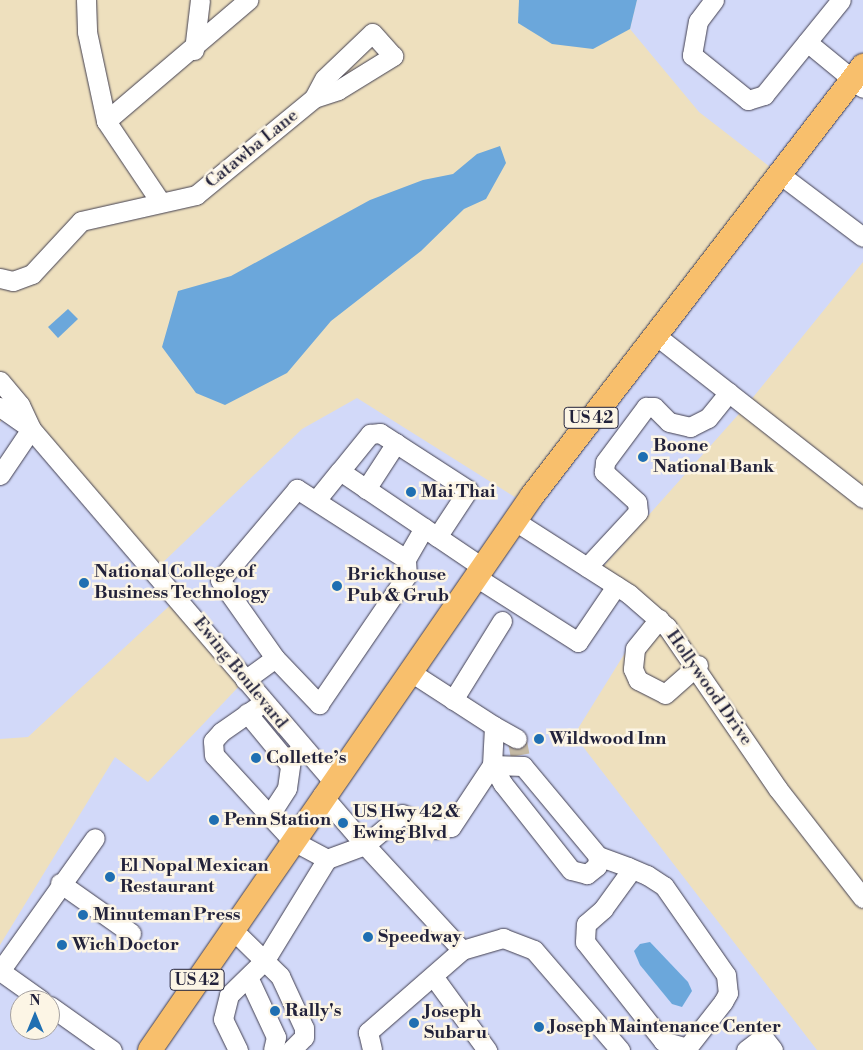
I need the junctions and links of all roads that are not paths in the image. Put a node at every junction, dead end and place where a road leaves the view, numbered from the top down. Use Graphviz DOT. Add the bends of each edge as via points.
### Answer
graph roads {
  1 [pos="86,0"];
  2 [pos="200,0"];
  3 [pos="248,0"];
  4 [pos="714,0"];
  5 [pos="841,0"];
  6 [pos="807,42"];
  7 [pos="194,50"];
  8 [pos="860,78"];
  9 [pos="314,98"];
  10 [pos="106,122"];
  11 [pos="778,173"];
  12 [pos="159,200"];
  13 [pos="863,236"];
  14 [pos="0,278"];
  15 [pos="654,334"];
  16 [pos="0,381"];
  17 [pos="728,392"];
  18 [pos="0,407"];
  19 [pos="31,429"];
  20 [pos="396,443"];
  21 [pos="340,471"];
  22 [pos="0,475"];
  23 [pos="366,489"];
  24 [pos="863,498"];
  25 [pos="316,499"];
  26 [pos="515,521"];
  27 [pos="431,533"];
  28 [pos="406,559"];
  29 [pos="587,567"];
  30 [pos="479,572"];
  31 [pos="616,586"];
  32 [pos="659,619"];
  33 [pos="502,621"];
  34 [pos="276,658"];
  35 [pos="698,665"];
  36 [pos="409,672"];
  37 [pos="246,680"];
  38 [pos="453,700"];
  39 [pos="264,702"];
  40 [pos="247,713"];
  41 [pos="494,726"];
  42 [pos="301,747"];
  43 [pos="520,753"];
  44 [pos="289,764"];
  45 [pos="492,764"];
  46 [pos="327,787"];
  47 [pos="269,816"];
  48 [pos="95,838"];
  49 [pos="292,840"];
  50 [pos="373,840"];
  51 [pos="598,856"];
  52 [pos="327,858"];
  53 [pos="632,869"];
  54 [pos="60,883"];
  55 [pos="863,898"];
  56 [pos="232,928"];
  57 [pos="131,933"];
  58 [pos="462,950"];
  59 [pos="265,960"];
  60 [pos="0,971"];
  61 [pos="433,976"];
  62 [pos="248,977"];
  63 [pos="27,990"];
  64 [pos="60,1013"];
  65 [pos="768,1044"];
  66 [pos="112,1050"];
  67 [pos="150,1050"];
  68 [pos="238,1050"];
  69 [pos="273,1050"];
  70 [pos="292,1050"];
  71 [pos="372,1050"];
  72 [pos="487,1050"];
  73 [pos="620,1050"];
  74 [pos="746,1050"];
  1 -- 10 [label="street" via="87,32"];
  2 -- 7 [label="street"];
  3 -- 7 [label="street"];
  4 -- 6 [label="street" via="698,20 692,55 743,99 764,95"];
  5 -- 6 [label="street"];
  6 -- 8 [label="street"];
  7 -- 10 [label="street"];
  8 -- 11 [label="main road, US 42"];
  9 -- 12 [label="street, Catawba Lane" via="196,195"];
  10 -- 12 [label="street"];
  11 -- 13 [label="street"];
  11 -- 15 [label="main road, US 42"];
  12 -- 14 [label="street, Catawba Lane" via="81,221 32,274 13,281"];
  15 -- 17 [label="street"];
  15 -- 26 [label="main road, US 42"];
  16 -- 19 [label="street, Ewing Boulevard" via="20,405"];
  17 -- 24 [label="street"];
  17 -- 29 [label="street" via="708,418 690,427 669,422 654,407 646,407 605,462 604,472 637,502 638,512"];
  18 -- 19 [label="street, Ewing Boulevard"];
  19 -- 22 [label="street"];
  19 -- 37 [label="street, Ewing Boulevard" via="156,569"];
  20 -- 21 [label="street" via="380,433 370,434"];
  20 -- 23 [label="street"];
  20 -- 27 [label="street" via="468,490"];
  21 -- 23 [label="street"];
  21 -- 25 [label="street"];
  23 -- 27 [label="street"];
  25 -- 28 [label="street"];
  25 -- 34 [label="street" via="297,489 220,580"];
  26 -- 29 [label="street, Hollywood Drive"];
  26 -- 30 [label="main road, US 42"];
  27 -- 28 [label="street"];
  27 -- 30 [label="street"];
  28 -- 34 [label="street" via="407,575 319,704"];
  29 -- 31 [label="street, Hollywood Drive"];
  30 -- 31 [label="street" via="517,606 578,642"];
  30 -- 36 [label="main road, US 42"];
  31 -- 32 [label="street, Hollywood Drive"];
  32 -- 35 [label="street, Hollywood Drive"];
  32 -- 35 [label="street" via="635,649 634,668 638,680 665,694"];
  33 -- 38 [label="street"];
  34 -- 37 [label="street"];
  35 -- 55 [label="street, Hollywood Drive" via="778,789"];
  36 -- 38 [label="street"];
  36 -- 46 [label="main road, US 42"];
  37 -- 39 [label="street, Ewing Boulevard"];
  38 -- 41 [label="street"];
  39 -- 40 [label="street"];
  39 -- 42 [label="street, Ewing Boulevard"];
  40 -- 44 [label="street"];
  40 -- 47 [label="street" via="222,732 212,748"];
  41 -- 43 [label="street"];
  41 -- 45 [label="street"];
  42 -- 44 [label="street"];
  42 -- 46 [label="street, Ewing Boulevard"];
  43 -- 45 [label="street"];
  43 -- 51 [label="street"];
  44 -- 47 [label="street" via="287,788"];
  45 -- 50 [label="street" via="451,826 436,828 402,814"];
  45 -- 51 [label="street" via="570,870 587,874 597,866"];
  46 -- 49 [label="main road, US 42"];
  46 -- 50 [label="street, Ewing Boulevard"];
  47 -- 49 [label="street"];
  48 -- 54 [label="street"];
  49 -- 52 [label="street"];
  49 -- 56 [label="main road, US 42"];
  50 -- 52 [label="street"];
  50 -- 58 [label="street, Ewing Boulevard"];
  51 -- 53 [label="street"];
  52 -- 59 [label="street"];
  53 -- 53 [label="street" via="664,886 726,975 728,992 723,1002 687,1048 664,1041 585,942 586,924 604,909"];
  54 -- 57 [label="street"];
  54 -- 60 [label="street"];
  56 -- 59 [label="street"];
  56 -- 67 [label="main road, US 42"];
  58 -- 61 [label="street"];
  58 -- 73 [label="street" via="503,938 534,950"];
  59 -- 62 [label="street"];
  59 -- 70 [label="street" via="280,976 304,1028 304,1037"];
  60 -- 63 [label="street"];
  61 -- 71 [label="street" via="368,1032"];
  61 -- 72 [label="street"];
  62 -- 68 [label="street" via="229,995 224,1009 223,1019"];
  62 -- 69 [label="street" via="276,1037"];
  64 -- 66 [label="street"];
  65 -- 74 [label="street"];
}
